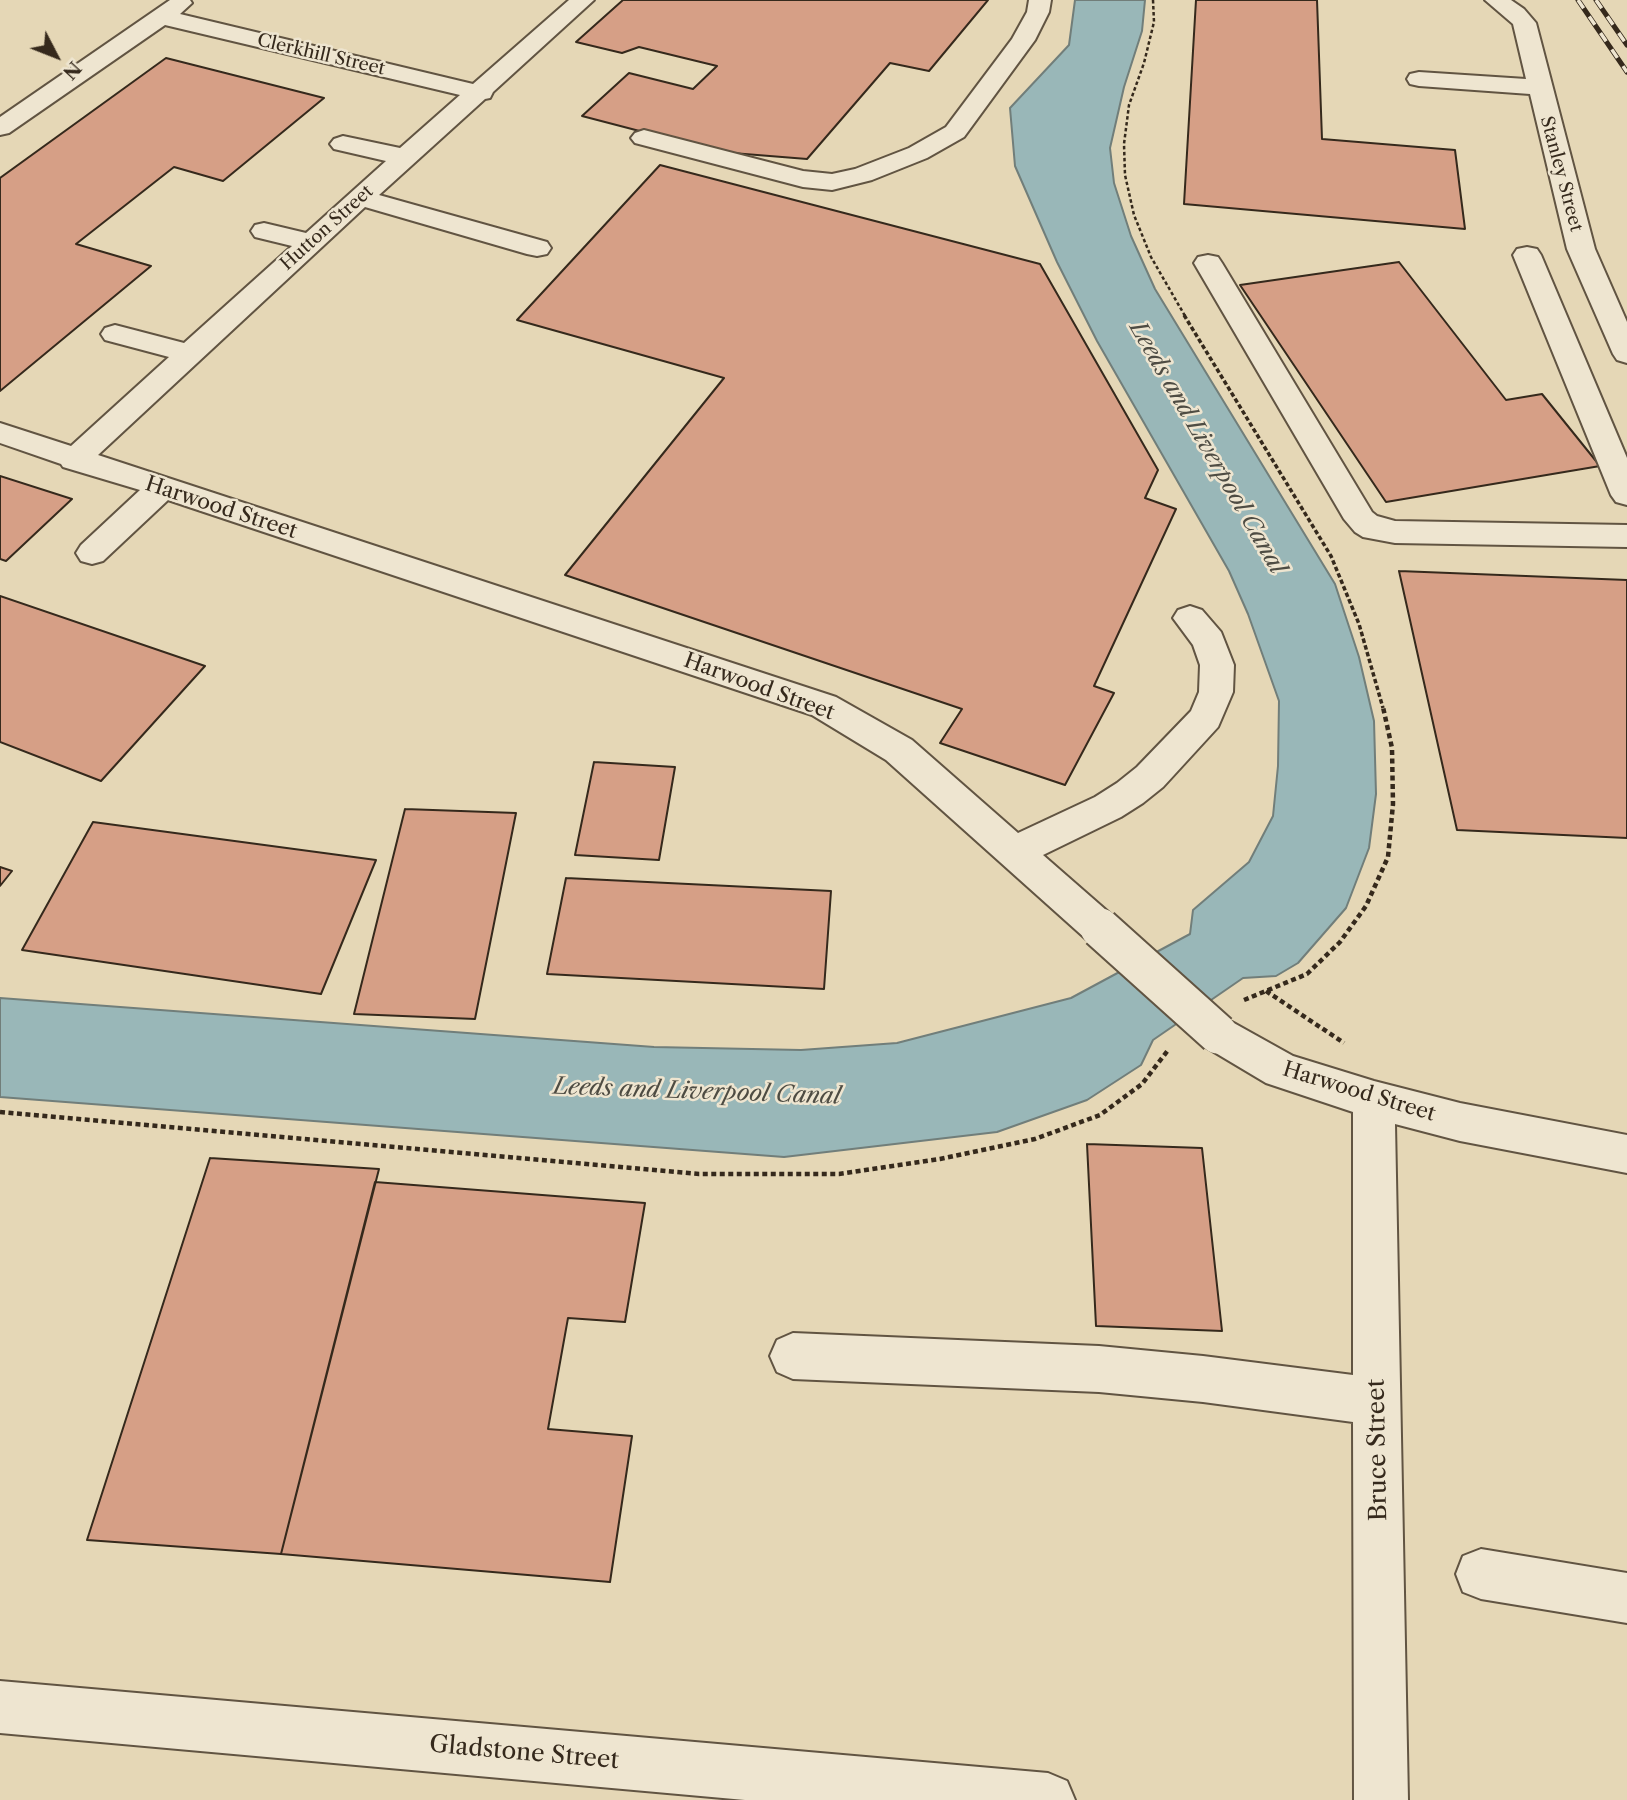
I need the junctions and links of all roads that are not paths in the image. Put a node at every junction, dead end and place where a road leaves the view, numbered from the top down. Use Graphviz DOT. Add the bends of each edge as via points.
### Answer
graph roads {
  1 [pos="186,0"];
  2 [pos="583,0"];
  3 [pos="1040,0"];
  4 [pos="1496,0"];
  5 [pos="161,17"];
  6 [pos="1419,79"];
  7 [pos="1538,87"];
  8 [pos="481,93"];
  9 [pos="0,94"];
  10 [pos="34,104"];
  11 [pos="0,128"];
  12 [pos="644,138"];
  13 [pos="343,144"];
  14 [pos="405,157"];
  15 [pos="361,198"];
  16 [pos="264,231"];
  17 [pos="312,242"];
  18 [pos="537,248"];
  19 [pos="1527,255"];
  20 [pos="1208,262"];
  21 [pos="115,334"];
  22 [pos="190,354"];
  23 [pos="1627,354"];
  24 [pos="0,433"];
  25 [pos="74,460"];
  26 [pos="161,488"];
  27 [pos="1627,495"];
  28 [pos="1627,536"];
  29 [pos="92,553"];
  30 [pos="1190,618"];
  31 [pos="1014,852"];
  32 [pos="1374,1100"];
  33 [pos="1627,1154"];
  34 [pos="793,1356"];
  35 [pos="1377,1402"];
  36 [pos="1481,1574"];
  37 [pos="1627,1598"];
  38 [pos="0,1707"];
  39 [pos="1048,1800"];
  40 [pos="1381,1800"];
  1 -- 5 [label="street"];
  2 -- 8 [label="street, Hutton Street"];
  3 -- 12 [label="street" via="1023,40 955,132 863,175 832,182 803,179"];
  4 -- 7 [label="street, Stanley Street" via="1524,23"];
  5 -- 8 [label="street, Clerkhill Street"];
  5 -- 10 [label="street"];
  6 -- 7 [label="street"];
  7 -- 23 [label="street, Stanley Street" via="1581,249"];
  8 -- 14 [label="street, Hutton Street"];
  9 -- 10 [label="street"];
  10 -- 11 [label="street"];
  13 -- 14 [label="street"];
  14 -- 15 [label="street, Hutton Street"];
  15 -- 17 [label="street, Hutton Street"];
  15 -- 18 [label="street"];
  16 -- 17 [label="street"];
  17 -- 22 [label="street, Hutton Street"];
  19 -- 27 [label="street"];
  20 -- 28 [label="street" via="1366,524 1395,532"];
  21 -- 22 [label="street"];
  22 -- 25 [label="street, Hutton Street"];
  24 -- 25 [label="street, Harwood Street"];
  25 -- 26 [label="street, Harwood Street"];
  26 -- 29 [label="street"];
  26 -- 31 [label="street, Harwood Street" via="824,706 899,750"];
  30 -- 31 [label="street" via="1209,641 1217,664 1216,692 1206,718 1130,793"];
  31 -- 32 [label="street, Harwood Street, bridge" via="1100,928 1226,1020 1280,1070"];
  32 -- 33 [label="street, Harwood Street" via="1460,1122"];
  32 -- 35 [label="street, Bruce Street"];
  34 -- 35 [label="street" via="1099,1369"];
  35 -- 40 [label="street, Bruce Street"];
  36 -- 37 [label="street"];
  38 -- 39 [label="street, Gladstone Street"];
}
